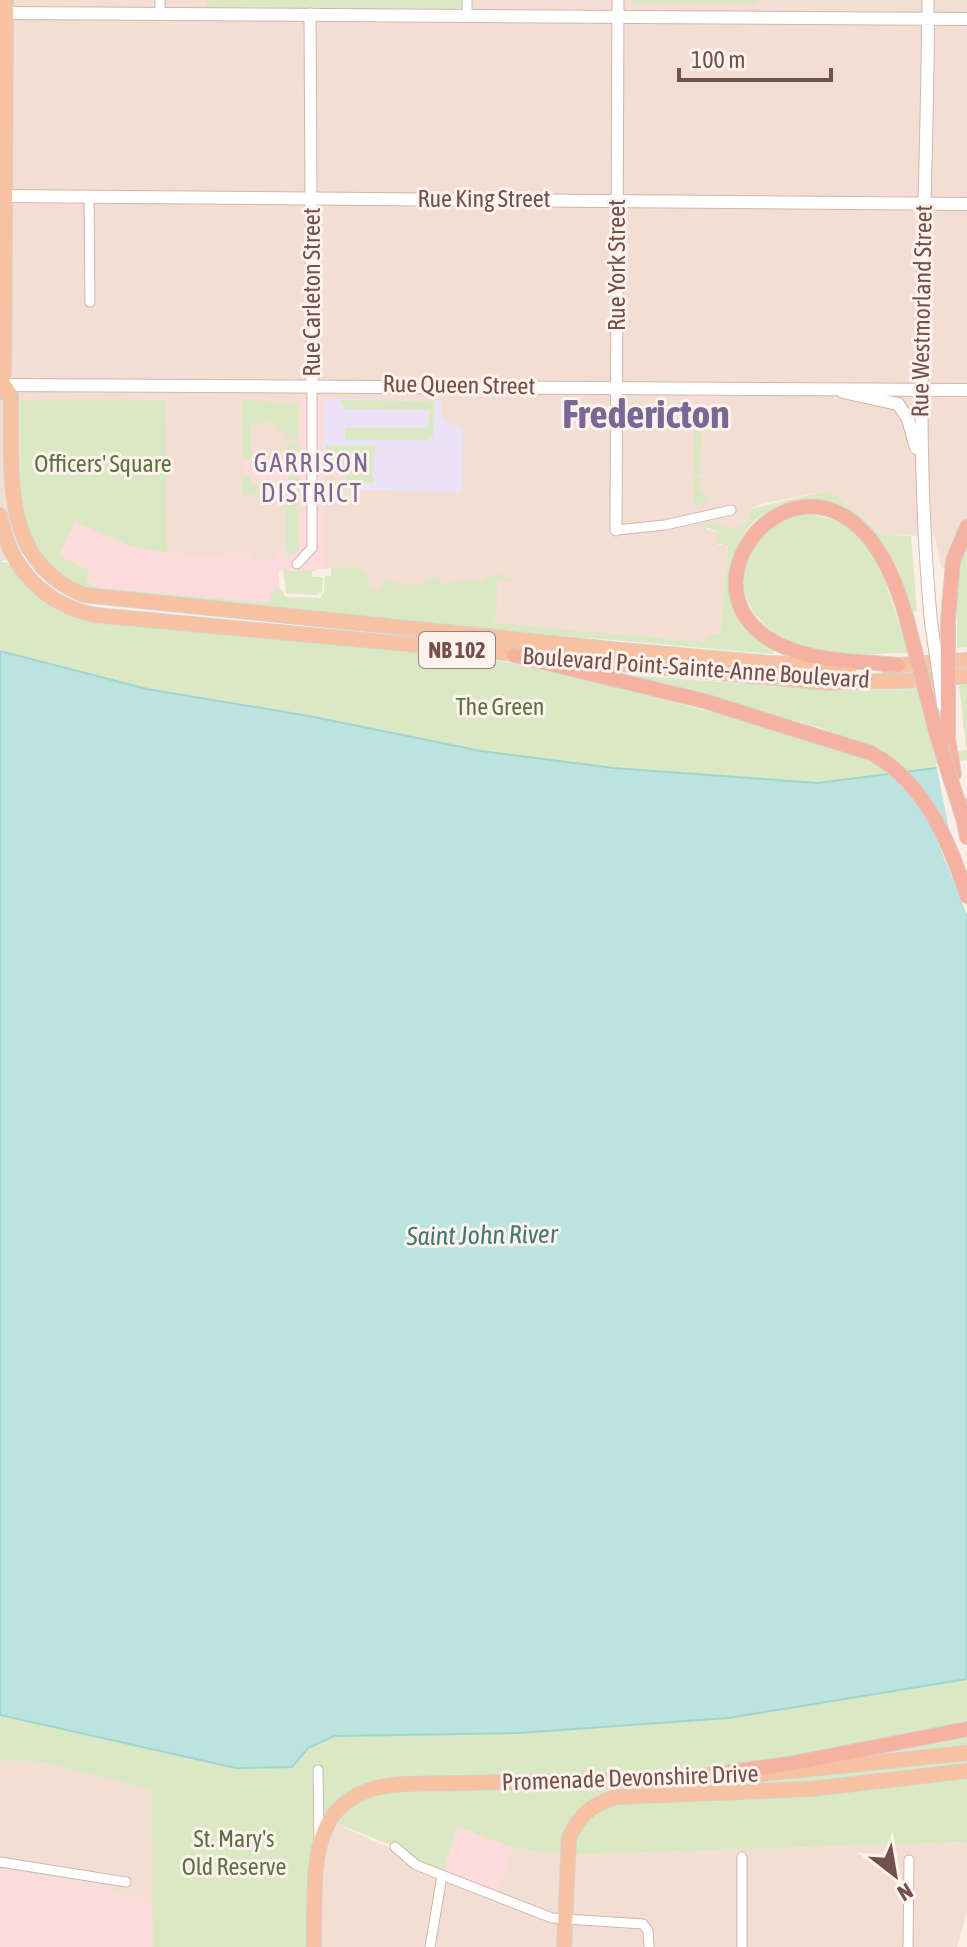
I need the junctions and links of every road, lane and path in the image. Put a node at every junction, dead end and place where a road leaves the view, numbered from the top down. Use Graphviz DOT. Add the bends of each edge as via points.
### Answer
graph roads {
  1 [pos="467,0"];
  2 [pos="618,0"];
  3 [pos="928,0"];
  4 [pos="160,6"];
  5 [pos="4,9"];
  6 [pos="310,14"];
  7 [pos="467,15"];
  8 [pos="618,16"];
  9 [pos="928,19"];
  10 [pos="967,19"];
  11 [pos="2,196"];
  12 [pos="89,197"];
  13 [pos="311,198"];
  14 [pos="617,200"];
  15 [pos="924,204"];
  16 [pos="967,204"];
  17 [pos="90,302"];
  18 [pos="312,384"];
  19 [pos="1,387"];
  20 [pos="617,387"];
  21 [pos="836,388"];
  22 [pos="920,389"];
  23 [pos="967,390"];
  24 [pos="921,466"];
  25 [pos="731,510"];
  26 [pos="0,515"];
  27 [pos="967,527"];
  28 [pos="616,530"];
  29 [pos="297,564"];
  30 [pos="514,655"];
  31 [pos="967,660"];
  32 [pos="898,665"];
  33 [pos="967,676"];
  34 [pos="948,739"];
  35 [pos="962,815"];
  36 [pos="967,837"];
  37 [pos="967,896"];
  38 [pos="967,1729"];
  39 [pos="967,1753"];
  40 [pos="318,1770"];
  41 [pos="967,1771"];
  42 [pos="675,1780"];
  43 [pos="319,1842"];
  44 [pos="395,1847"];
  45 [pos="742,1857"];
  46 [pos="909,1860"];
  47 [pos="0,1862"];
  48 [pos="442,1876"];
  49 [pos="126,1882"];
  50 [pos="564,1919"];
  51 [pos="314,1947"];
  52 [pos="430,1947"];
  53 [pos="564,1947"];
  54 [pos="649,1947"];
  55 [pos="742,1947"];
  56 [pos="908,1947"];
  1 -- 7 [label="street"];
  2 -- 8 [label="street, Rue York Street"];
  3 -- 9 [label="street, Rue Westmorland Street"];
  4 -- 5 [label="main road"];
  4 -- 6 [label="main road"];
  5 -- 11 [label="main road, NB 102"];
  6 -- 7 [label="main road"];
  6 -- 13 [label="street, Rue Carleton Street"];
  7 -- 8 [label="main road"];
  8 -- 9 [label="main road"];
  8 -- 14 [label="street, Rue York Street"];
  9 -- 10 [label="main road"];
  9 -- 15 [label="main road, Rue Westmorland Street"];
  11 -- 12 [label="main road, Rue King Street"];
  11 -- 19 [label="main road, NB 102"];
  12 -- 13 [label="main road, Rue King Street"];
  12 -- 17 [label="street"];
  13 -- 14 [label="main road, Rue King Street"];
  13 -- 18 [label="street, Rue Carleton Street"];
  14 -- 15 [label="main road, Rue King Street"];
  14 -- 20 [label="street, Rue York Street"];
  15 -- 16 [label="main road, Rue King Street"];
  15 -- 22 [label="main road, Rue Westmorland Street"];
  18 -- 19 [label="main road, Rue Queen Street"];
  18 -- 20 [label="main road, Rue Queen Street"];
  18 -- 29 [label="street, Rue Carleton Street" via="312,548"];
  19 -- 32 [label="main road, Boulevard Point-Sainte-Anne Boulevard / NB 102" via="11,396 13,515 20,540 50,579 84,595 768,663"];
  20 -- 21 [label="main road, Rue Queen Street"];
  20 -- 28 [label="street, Rue York Street"];
  21 -- 22 [label="main road, Rue Queen Street"];
  21 -- 24 [label="main road" via="898,404 908,419"];
  22 -- 23 [label="main road, Rue Queen Street"];
  22 -- 24 [label="main road, Rue Westmorland Street"];
  24 -- 34 [label="main road, Rue Westmorland Street, bridge" via="931,622"];
  25 -- 28 [label="street"];
  26 -- 30 [label="main road, Boulevard Point-Sainte-Anne Boulevard / NB 102" via="22,571 50,597 83,612"];
  27 -- 34 [label="highway, bridge" via="953,561"];
  30 -- 33 [label="main road, Boulevard Point-Sainte-Anne Boulevard / NB 102" via="827,683"];
  30 -- 37 [label="highway" via="791,726 871,753 907,778 930,810"];
  31 -- 32 [label="main road, Boulevard Point-Sainte-Anne Boulevard / NB 102"];
  32 -- 35 [label="highway, bridge" via="815,655 767,637 740,600 737,571 747,541 765,521 792,508 825,508 843,514 878,546 894,579"];
  34 -- 35 [label="highway, bridge"];
  35 -- 36 [label="highway"];
  38 -- 42 [label="highway"];
  39 -- 42 [label="main road, Promenade Devonshire Drive"];
  40 -- 43 [label="street"];
  41 -- 50 [label="main road, Promenade Devonshire Drive" via="810,1789 615,1797 596,1803 575,1823 569,1838"];
  42 -- 43 [label="main road, Promenade Devonshire Drive" via="380,1785 341,1804"];
  43 -- 51 [label="main road"];
  44 -- 48 [label="street" via="416,1865"];
  45 -- 55 [label="street"];
  46 -- 56 [label="street"];
  47 -- 49 [label="street"];
  48 -- 50 [label="street"];
  48 -- 52 [label="street"];
  50 -- 53 [label="main road, Promenade Devonshire Drive"];
  50 -- 54 [label="street" via="646,1927"];
}
